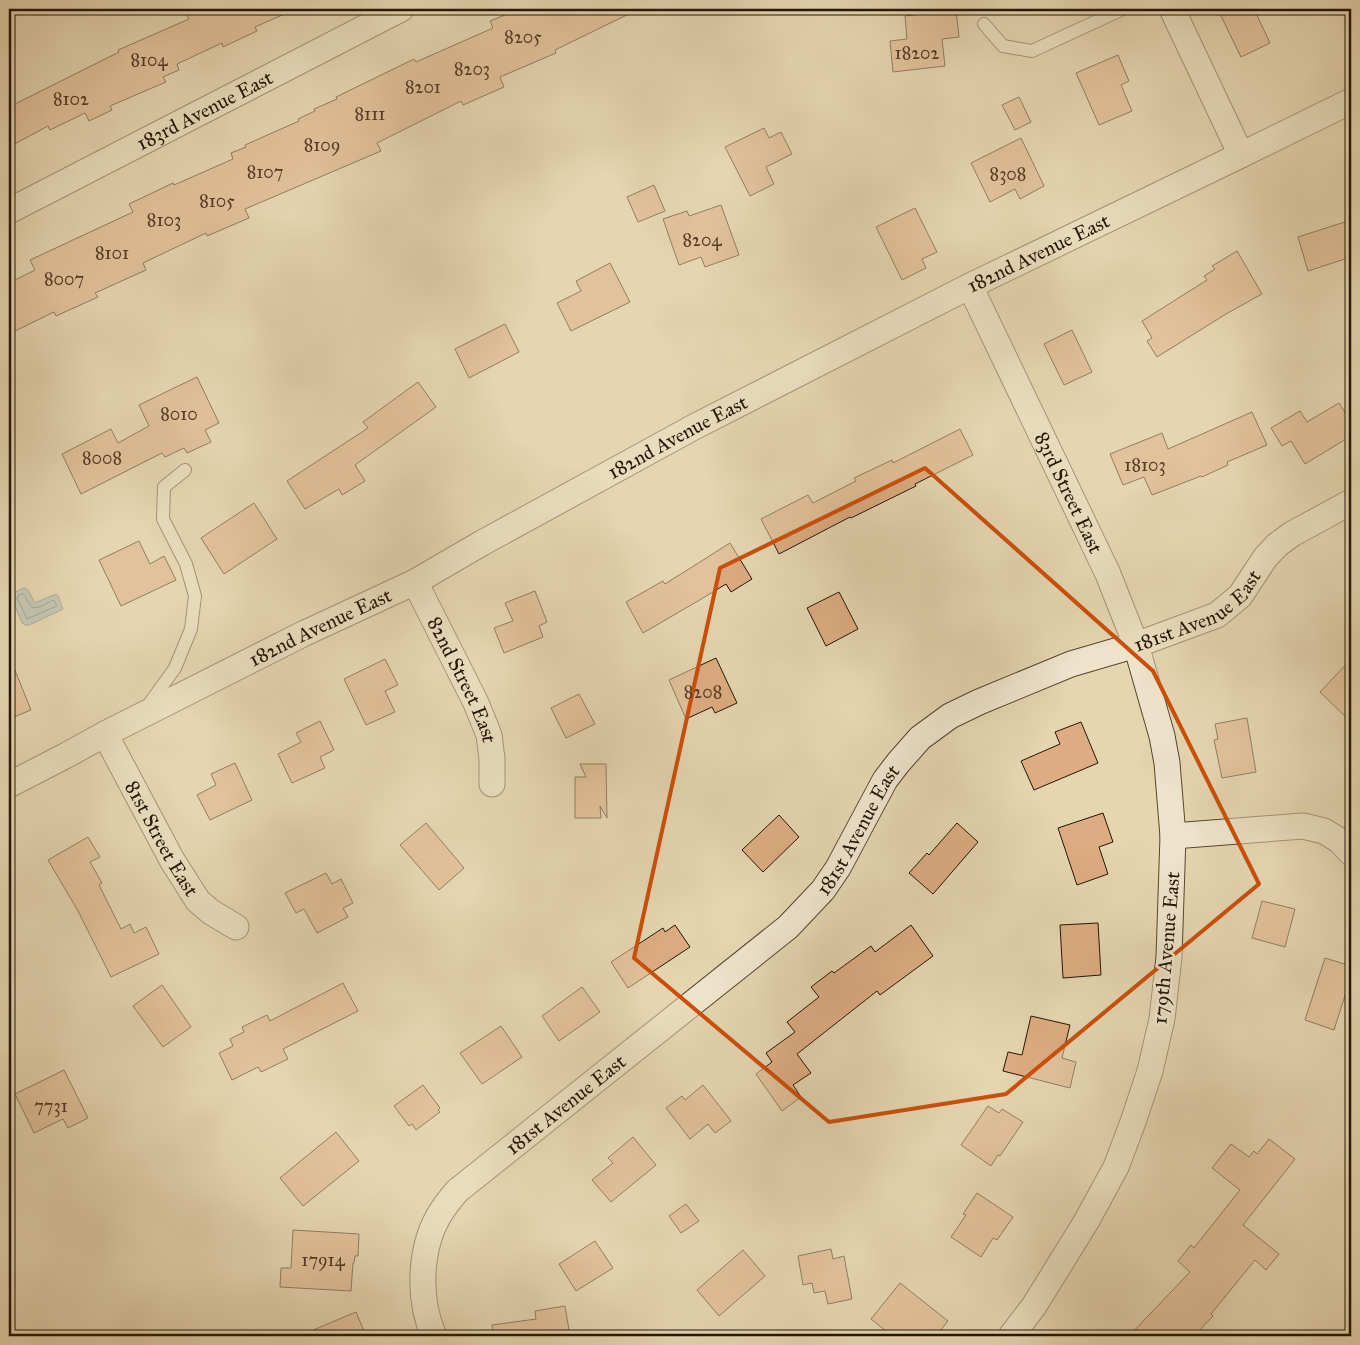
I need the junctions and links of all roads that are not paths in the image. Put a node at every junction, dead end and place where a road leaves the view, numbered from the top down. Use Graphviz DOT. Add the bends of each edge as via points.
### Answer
graph roads {
  1 [pos="401,9"];
  2 [pos="1123,9"];
  3 [pos="1172,9"];
  4 [pos="984,24"];
  5 [pos="1351,101"];
  6 [pos="1241,156"];
  7 [pos="9,211"];
  8 [pos="970,286"];
  9 [pos="184,470"];
  10 [pos="1351,502"];
  11 [pos="415,582"];
  12 [pos="1136,645"];
  13 [pos="1154,706"];
  14 [pos="141,716"];
  15 [pos="105,734"];
  16 [pos="492,784"];
  17 [pos="9,785"];
  18 [pos="1174,836"];
  19 [pos="1351,853"];
  20 [pos="236,927"];
  21 [pos="434,1336"];
  22 [pos="1011,1336"];
  1 -- 7 [label="street, 183rd Avenue East"];
  2 -- 4 [label="lane" via="1032,51 1003,46"];
  3 -- 6 [label="street"];
  5 -- 6 [label="street, 182nd Avenue East"];
  6 -- 8 [label="street, 182nd Avenue East"];
  8 -- 11 [label="street, 182nd Avenue East" via="694,427"];
  8 -- 12 [label="street, 83rd Street East" via="1108,574"];
  9 -- 14 [label="lane" via="164,487 163,519 186,564 193,588 191,628 174,668"];
  10 -- 12 [label="street, 181st Avenue East" via="1277,545 1240,596 1217,615"];
  11 -- 14 [label="street, 182nd Avenue East"];
  11 -- 16 [label="street, 82nd Street East" via="489,735"];
  12 -- 13 [label="street, 83rd Street East"];
  12 -- 21 [label="street, 181st Avenue East" via="1071,664 980,702 950,716 920,738 885,780 823,890 788,927 457,1191 442,1210 425,1253 423,1296"];
  13 -- 18 [label="street, 179th Avenue East" via="1162,736"];
  14 -- 15 [label="street, 182nd Avenue East"];
  15 -- 17 [label="street, 182nd Avenue East"];
  15 -- 20 [label="street, 81st Street East" via="172,860 198,901"];
  18 -- 19 [label="street" via="1303,826 1324,831"];
  18 -- 22 [label="street, 179th Avenue East" via="1169,957 1162,1018 1147,1079 1116,1167 1066,1256"];
}
